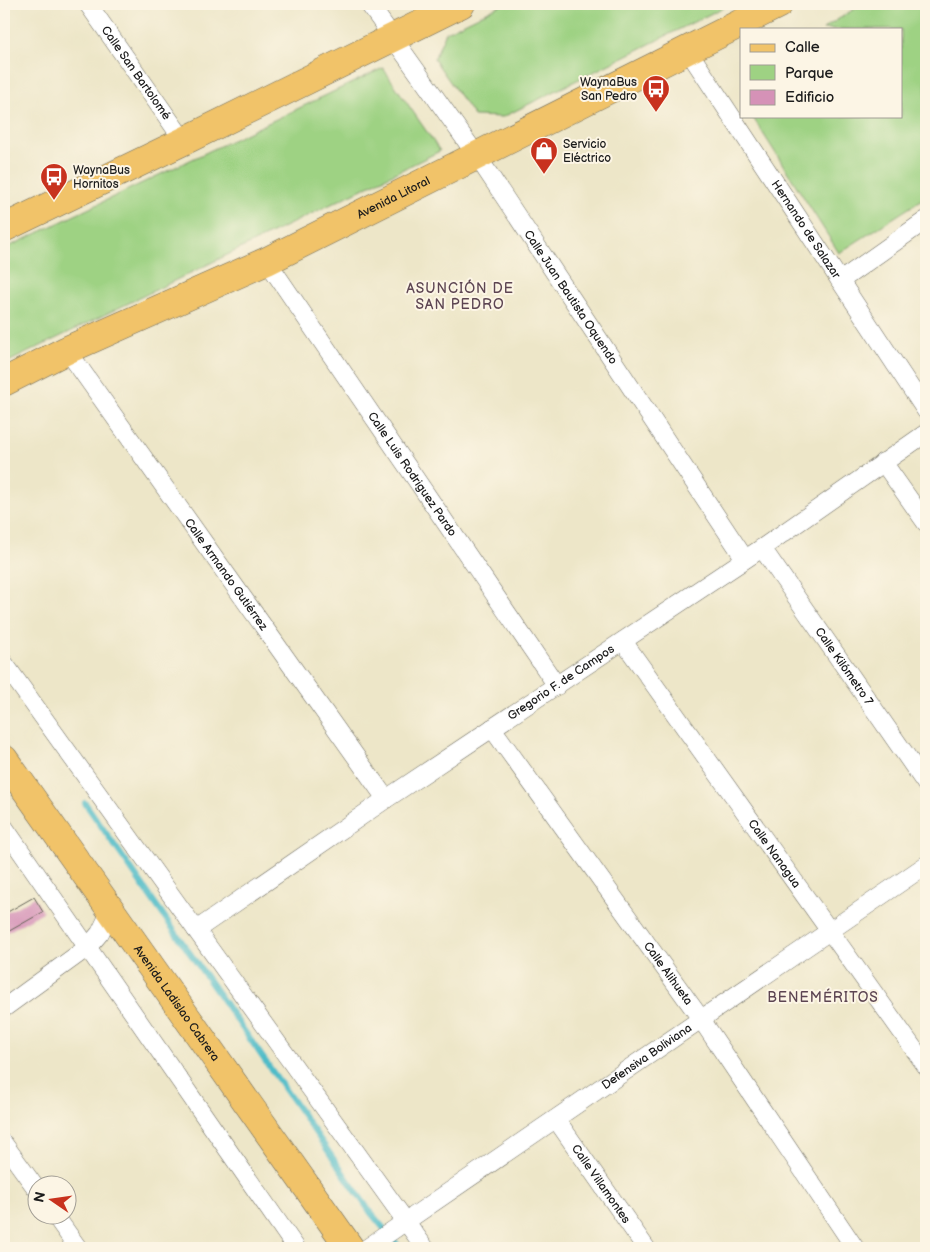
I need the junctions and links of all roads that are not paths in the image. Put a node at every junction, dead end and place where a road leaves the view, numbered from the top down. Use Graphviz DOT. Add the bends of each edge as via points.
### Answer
graph roads {
  1 [pos="88,4"];
  2 [pos="369,4"];
  3 [pos="461,4"];
  4 [pos="779,4"];
  5 [pos="392,38"];
  6 [pos="687,49"];
  7 [pos="184,141"];
  8 [pos="476,156"];
  9 [pos="926,220"];
  10 [pos="4,228"];
  11 [pos="267,261"];
  12 [pos="840,281"];
  13 [pos="67,350"];
  14 [pos="4,382"];
  15 [pos="926,411"];
  16 [pos="926,433"];
  17 [pos="884,462"];
  18 [pos="926,523"];
  19 [pos="762,548"];
  20 [pos="745,559"];
  21 [pos="623,641"];
  22 [pos="4,664"];
  23 [pos="557,686"];
  24 [pos="492,728"];
  25 [pos="4,759"];
  26 [pos="926,784"];
  27 [pos="386,799"];
  28 [pos="4,827"];
  29 [pos="926,865"];
  30 [pos="111,910"];
  31 [pos="196,930"];
  32 [pos="830,931"];
  33 [pos="88,947"];
  34 [pos="4,1008"];
  35 [pos="701,1019"];
  36 [pos="926,1066"];
  37 [pos="556,1119"];
  38 [pos="4,1144"];
  39 [pos="28,1177"];
  40 [pos="61,1224"];
  41 [pos="400,1225"];
  42 [pos="373,1244"];
  43 [pos="78,1248"];
  44 [pos="296,1248"];
  45 [pos="350,1248"];
  46 [pos="425,1248"];
  47 [pos="646,1248"];
  48 [pos="855,1248"];
  1 -- 7 [label="street, Calle San Bartolomé"];
  2 -- 5 [label="street, Calle Juan Bautista Oquendo"];
  3 -- 5 [label="main road"];
  4 -- 6 [label="main road, Avenida Litoral"];
  5 -- 7 [label="main road"];
  5 -- 8 [label="street, Calle Juan Bautista Oquendo"];
  6 -- 8 [label="main road, Avenida Litoral"];
  6 -- 12 [label="street, Hernando de Salazar"];
  7 -- 10 [label="main road"];
  8 -- 11 [label="main road, Avenida Litoral"];
  8 -- 20 [label="street, Calle Juan Bautista Oquendo"];
  9 -- 12 [label="street"];
  11 -- 13 [label="main road, Avenida Litoral"];
  11 -- 23 [label="street, Calle Luis Rodriguez Pardo"];
  12 -- 15 [label="street, Hernando de Salazar"];
  13 -- 14 [label="main road, Avenida Litoral"];
  13 -- 27 [label="street, Calle Armando Gutiérrez"];
  16 -- 17 [label="street, Gregorio F. de Campos"];
  17 -- 18 [label="street"];
  17 -- 19 [label="street, Gregorio F. de Campos"];
  19 -- 20 [label="street, Gregorio F. de Campos"];
  19 -- 26 [label="street, Calle Kilómetro 7"];
  20 -- 21 [label="street, Gregorio F. de Campos"];
  21 -- 23 [label="street, Gregorio F. de Campos"];
  21 -- 32 [label="street, Calle Nanagua"];
  22 -- 31 [label="street"];
  23 -- 24 [label="street, Gregorio F. de Campos"];
  24 -- 27 [label="street, Gregorio F. de Campos"];
  24 -- 35 [label="street, Calle Alihueta"];
  25 -- 30 [label="main road, Avenida Ladislao Cabrera"];
  27 -- 31 [label="street, Gregorio F. de Campos"];
  28 -- 33 [label="street"];
  29 -- 32 [label="street, Defensiva Boliviana"];
  30 -- 33 [label="street" via="100,933"];
  30 -- 45 [label="main road, Avenida Ladislao Cabrera"];
  31 -- 41 [label="street"];
  32 -- 35 [label="street, Defensiva Boliviana"];
  32 -- 36 [label="street, Calle Nanagua"];
  33 -- 34 [label="street"];
  33 -- 44 [label="street"];
  35 -- 37 [label="street, Defensiva Boliviana"];
  35 -- 48 [label="street, Calle Alihueta"];
  37 -- 41 [label="street, Defensiva Boliviana"];
  37 -- 47 [label="street, Calle Villamontes"];
  38 -- 39 [label="street"];
  40 -- 43 [label="street"];
  41 -- 42 [label="street, Defensiva Boliviana"];
  41 -- 46 [label="street"];
}
